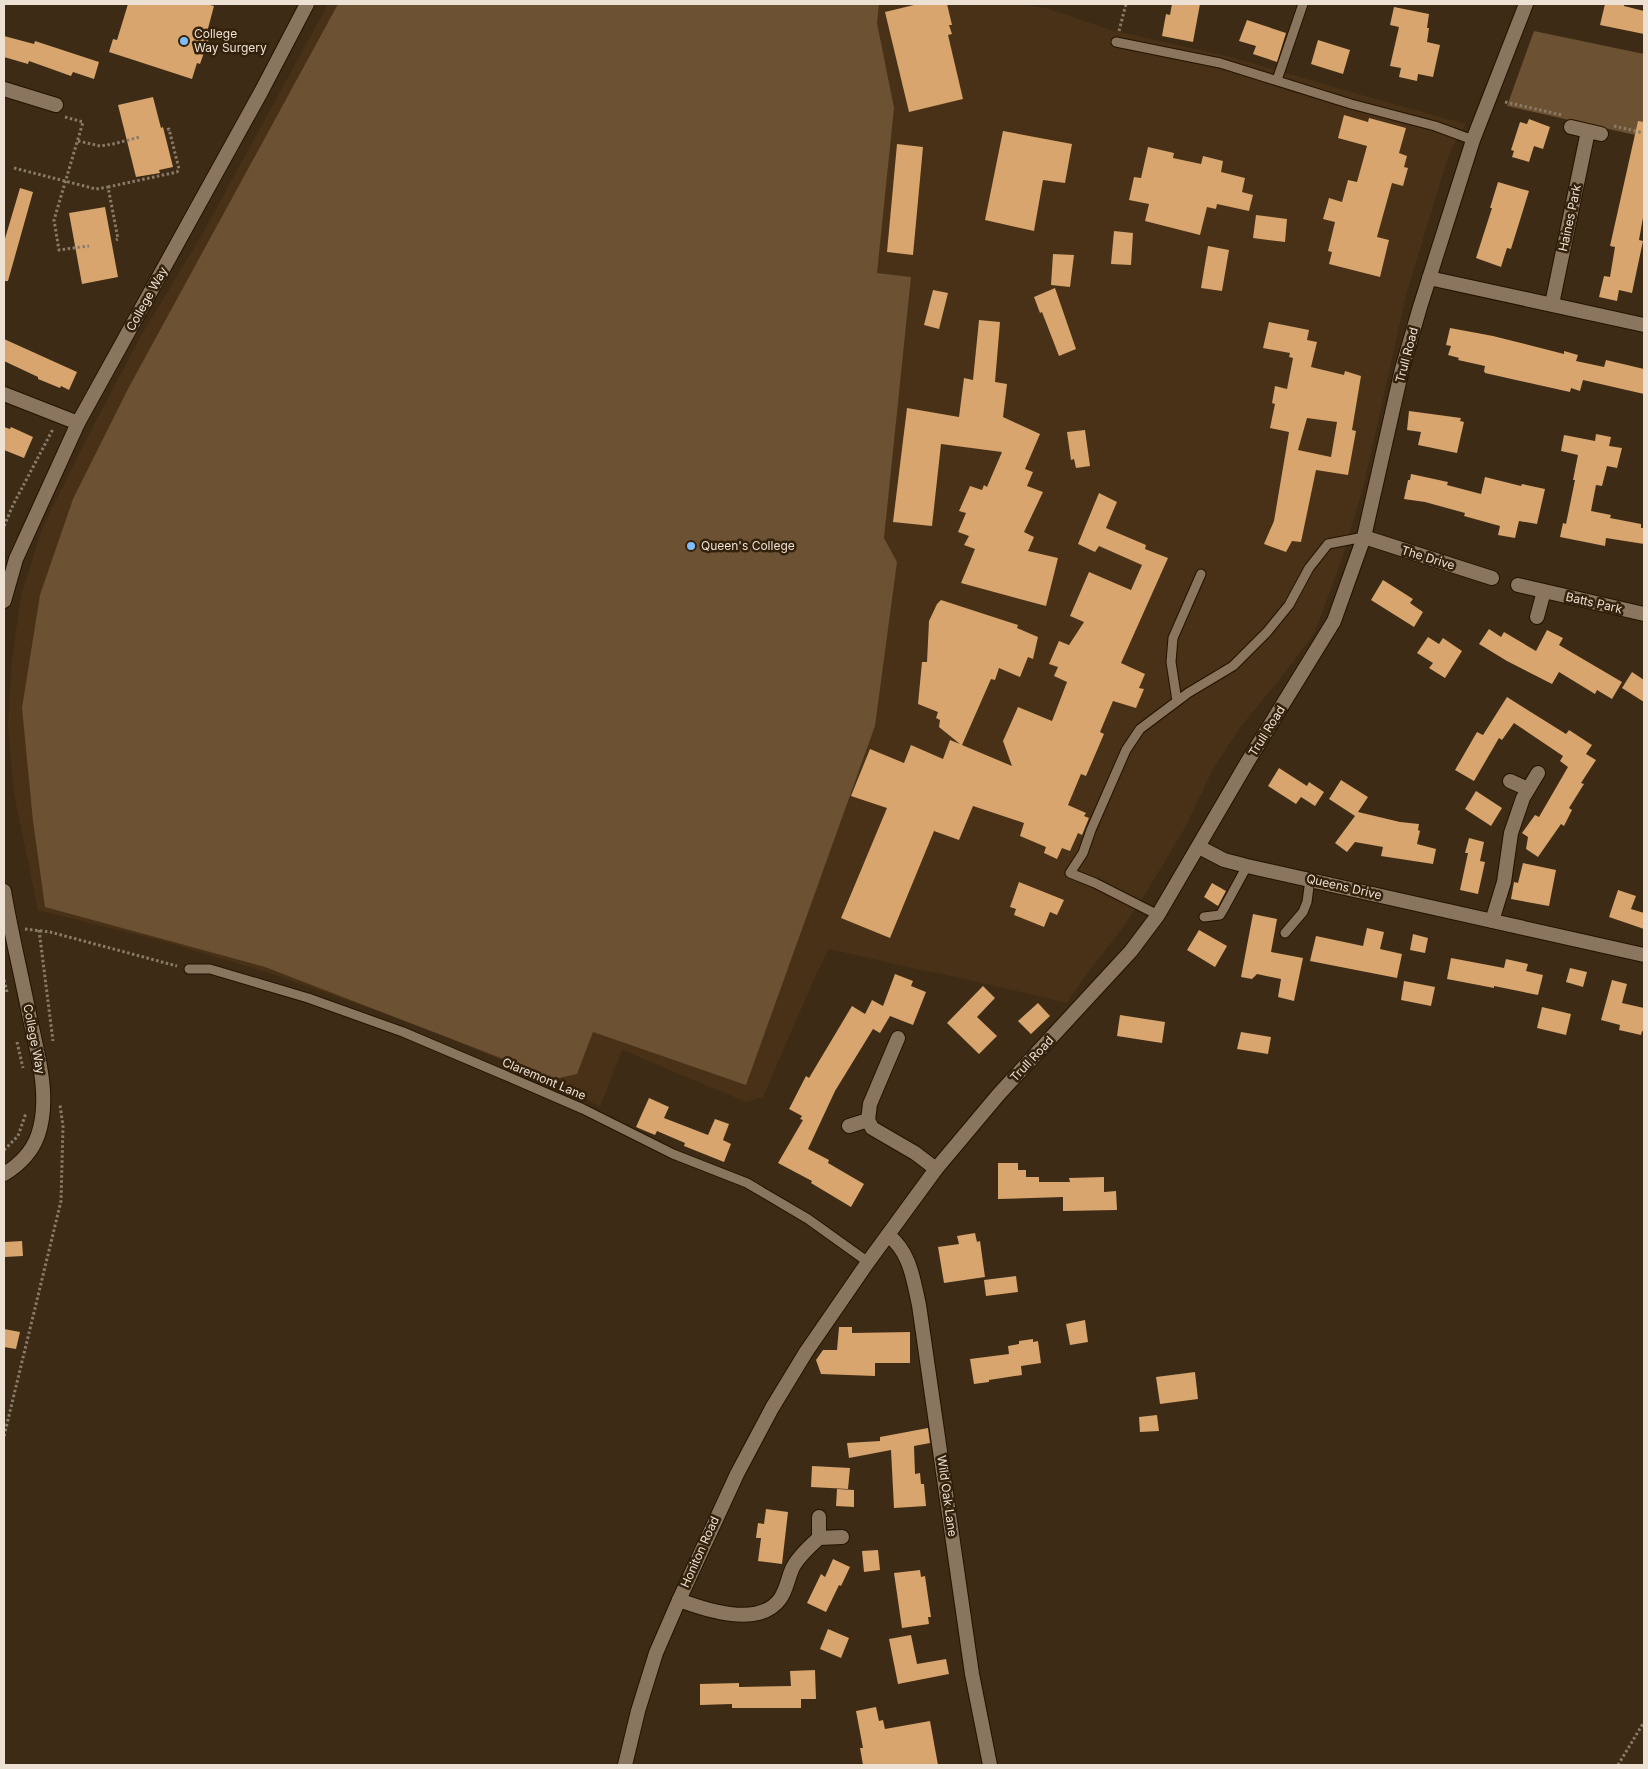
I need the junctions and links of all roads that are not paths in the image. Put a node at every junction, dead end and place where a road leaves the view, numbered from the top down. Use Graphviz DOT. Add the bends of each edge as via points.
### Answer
graph roads {
  1 [pos="307,4"];
  2 [pos="1303,4"];
  3 [pos="1526,4"];
  4 [pos="1116,42"];
  5 [pos="1277,80"];
  6 [pos="4,89"];
  7 [pos="56,105"];
  8 [pos="1570,127"];
  9 [pos="1474,140"];
  10 [pos="1429,278"];
  11 [pos="1552,304"];
  12 [pos="1644,325"];
  13 [pos="4,394"];
  14 [pos="78,423"];
  15 [pos="1364,538"];
  16 [pos="1201,574"];
  17 [pos="1492,578"];
  18 [pos="1518,585"];
  19 [pos="1544,591"];
  20 [pos="4,601"];
  21 [pos="1644,614"];
  22 [pos="1537,617"];
  23 [pos="1178,701"];
  24 [pos="1538,773"];
  25 [pos="1510,781"];
  26 [pos="1528,789"];
  27 [pos="1198,847"];
  28 [pos="1247,866"];
  29 [pos="1310,879"];
  30 [pos="4,891"];
  31 [pos="1158,915"];
  32 [pos="1204,917"];
  33 [pos="1492,921"];
  34 [pos="7,929"];
  35 [pos="1285,933"];
  36 [pos="1644,955"];
  37 [pos="189,969"];
  38 [pos="898,1038"];
  39 [pos="868,1120"];
  40 [pos="849,1126"];
  41 [pos="936,1169"];
  42 [pos="4,1174"];
  43 [pos="888,1235"];
  44 [pos="868,1262"];
  45 [pos="806,1352"];
  46 [pos="819,1517"];
  47 [pos="842,1537"];
  48 [pos="819,1538"];
  49 [pos="679,1600"];
  50 [pos="625,1765"];
  51 [pos="990,1765"];
  1 -- 14 [label="street, College Way"];
  2 -- 5 [label="lane"];
  3 -- 9 [label="street, Trull Road"];
  4 -- 5 [label="lane" via="1220,63"];
  5 -- 9 [label="lane"];
  6 -- 7 [label="street"];
  8 -- 11 [label="street, Haines Park" via="1594,132"];
  9 -- 10 [label="street, Trull Road"];
  10 -- 11 [label="street"];
  10 -- 15 [label="street, Trull Road" via="1402,368"];
  11 -- 12 [label="street"];
  13 -- 14 [label="street"];
  14 -- 20 [label="street, College Way" via="16,559"];
  15 -- 17 [label="street, The Drive"];
  15 -- 23 [label="lane" via="1328,544 1308,568 1289,605 1268,632 1233,666"];
  15 -- 27 [label="street, Trull Road" via="1334,621"];
  16 -- 23 [label="lane" via="1173,638 1171,662"];
  18 -- 19 [label="street, Batts Park"];
  19 -- 21 [label="street, Batts Park"];
  19 -- 22 [label="street"];
  23 -- 31 [label="lane" via="1140,729 1126,750 1083,853 1070,873 1095,882"];
  24 -- 26 [label="street"];
  25 -- 26 [label="street"];
  26 -- 33 [label="street" via="1511,833 1504,882"];
  27 -- 28 [label="street, Queens Drive" via="1224,860"];
  27 -- 31 [label="street, Trull Road"];
  28 -- 29 [label="street, Queens Drive"];
  28 -- 32 [label="lane" via="1220,915"];
  29 -- 33 [label="street, Queens Drive"];
  29 -- 35 [label="lane" via="1303,912"];
  30 -- 34 [label="street, College Way"];
  31 -- 41 [label="street, Trull Road" via="1131,950 999,1094"];
  33 -- 36 [label="street, Queens Drive"];
  34 -- 42 [label="street, College Way" via="38,1054 43,1105 38,1136 26,1156"];
  37 -- 44 [label="lane, Claremont Lane" via="210,969 308,998 404,1032 584,1109 672,1154 747,1183 808,1219"];
  38 -- 39 [label="street" via="870,1104"];
  39 -- 40 [label="street"];
  39 -- 41 [label="street" via="872,1128"];
  41 -- 43 [label="street, Trull Road"];
  43 -- 44 [label="street, Trull Road"];
  43 -- 51 [label="street, Wild Oak Lane" via="903,1250 912,1270 919,1304 972,1674"];
  44 -- 45 [label="street, Trull Road"];
  45 -- 49 [label="street, Honiton Road" via="737,1474"];
  46 -- 48 [label="street"];
  47 -- 48 [label="street"];
  48 -- 49 [label="street" via="793,1567 779,1600 757,1613 740,1616"];
  49 -- 50 [label="street, Honiton Road" via="656,1653"];
}
